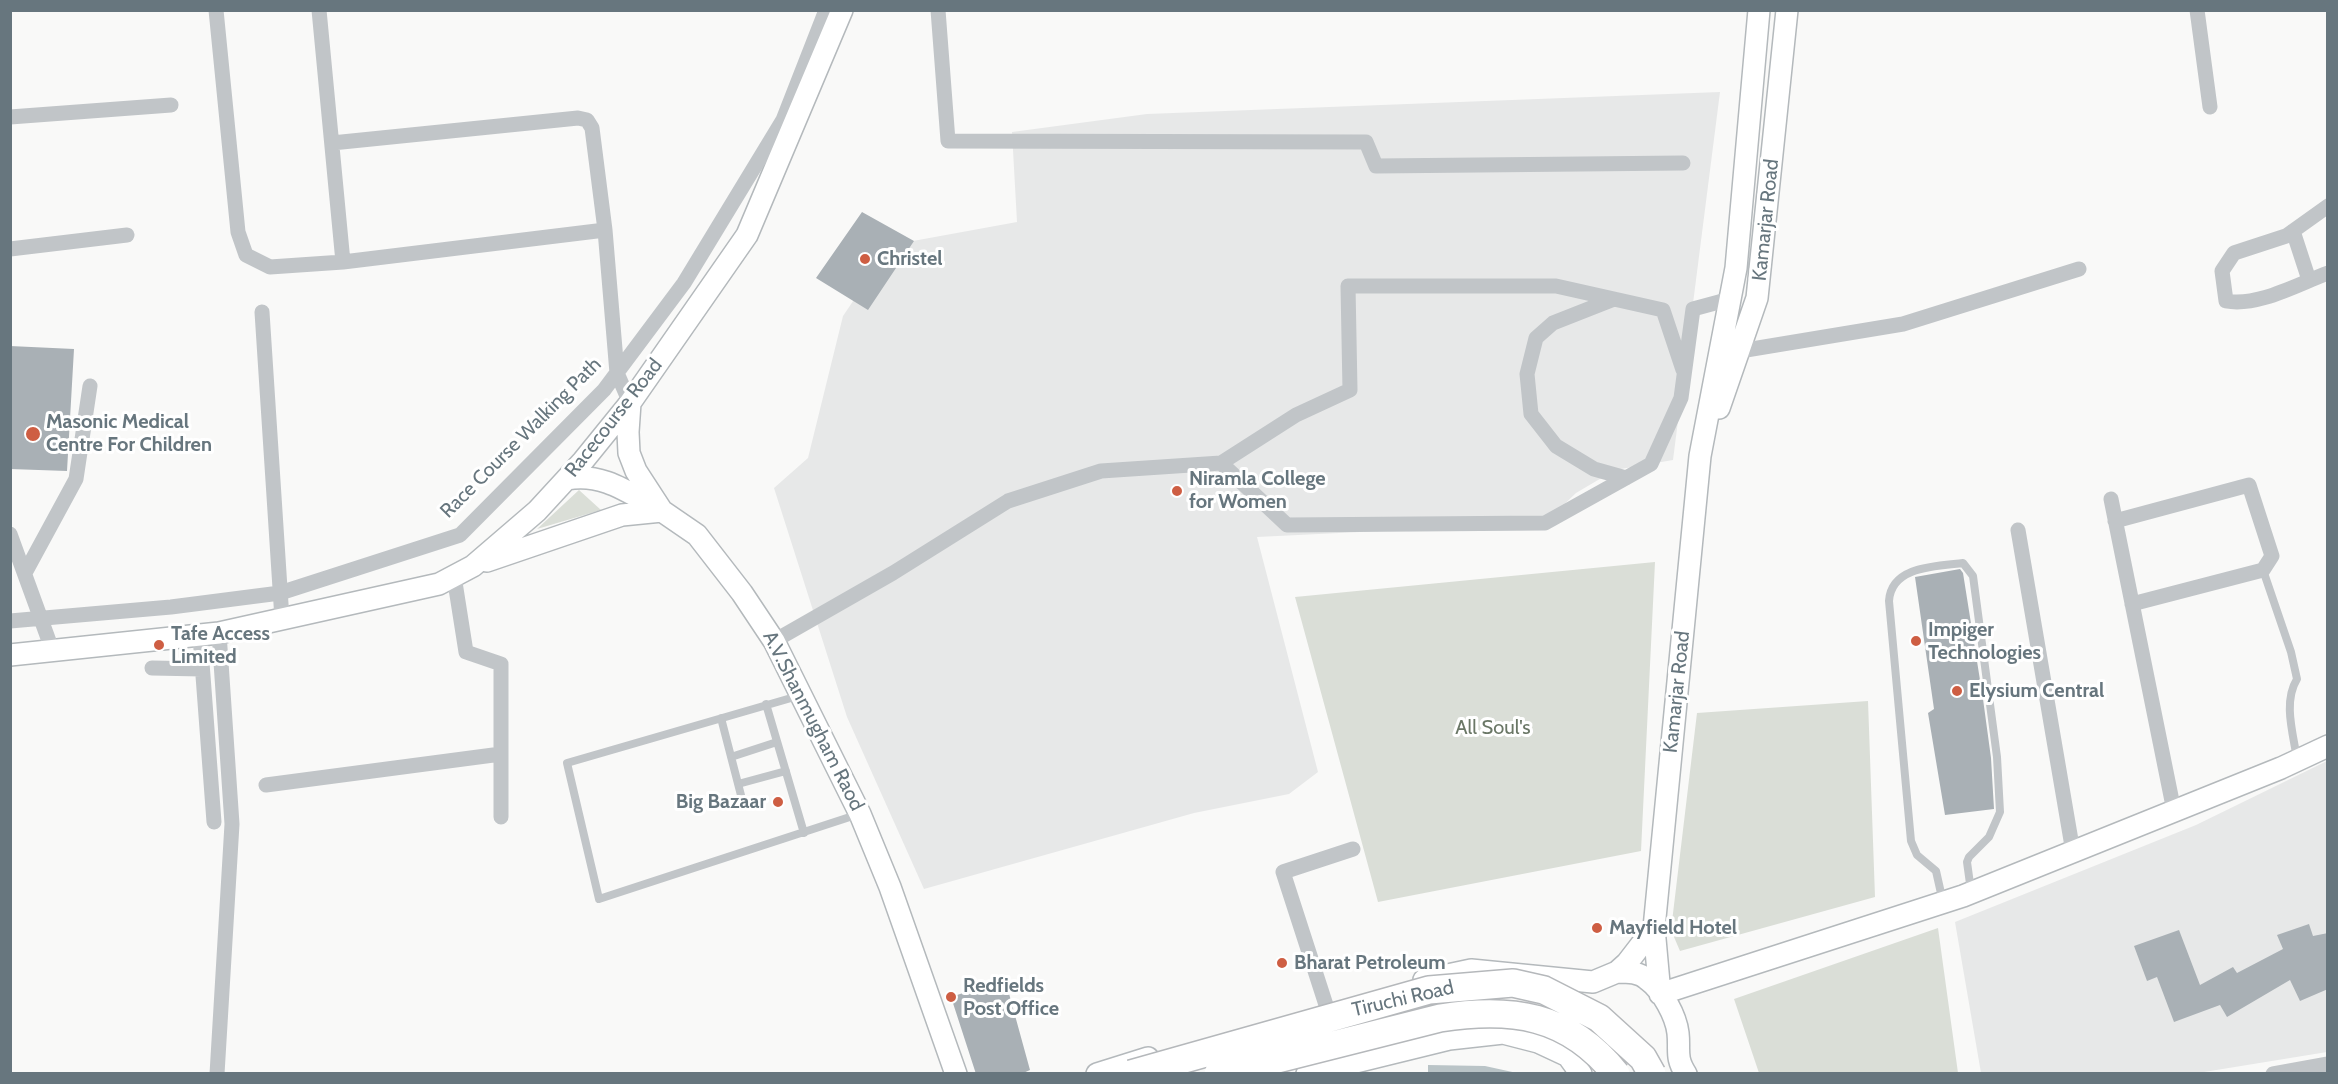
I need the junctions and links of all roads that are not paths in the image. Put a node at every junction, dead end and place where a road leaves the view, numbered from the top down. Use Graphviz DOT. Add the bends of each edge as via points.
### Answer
graph roads {
  1 [pos="216,10"];
  2 [pos="319,10"];
  3 [pos="826,10"];
  4 [pos="842,10"];
  5 [pos="938,10"];
  6 [pos="1759,10"];
  7 [pos="2197,10"];
  8 [pos="1790,11"];
  9 [pos="171,105"];
  10 [pos="2210,107"];
  11 [pos="10,117"];
  12 [pos="332,143"];
  13 [pos="1683,163"];
  14 [pos="2328,206"];
  15 [pos="605,230"];
  16 [pos="2293,231"];
  17 [pos="128,235"];
  18 [pos="10,249"];
  19 [pos="343,262"];
  20 [pos="2079,269"];
  21 [pos="2328,273"];
  22 [pos="2309,280"];
  23 [pos="1614,299"];
  24 [pos="1730,299"];
  25 [pos="262,312"];
  26 [pos="1740,351"];
  27 [pos="617,373"];
  28 [pos="1684,373"];
  29 [pos="90,386"];
  30 [pos="630,403"];
  31 [pos="1700,456"];
  32 [pos="1221,463"];
  33 [pos="1626,478"];
  34 [pos="567,479"];
  35 [pos="2110,499"];
  36 [pos="662,511"];
  37 [pos="2115,521"];
  38 [pos="2018,530"];
  39 [pos="10,534"];
  40 [pos="473,566"];
  41 [pos="2263,570"];
  42 [pos="25,573"];
  43 [pos="454,576"];
  44 [pos="280,592"];
  45 [pos="2132,604"];
  46 [pos="42,619"];
  47 [pos="282,619"];
  48 [pos="10,621"];
  49 [pos="209,635"];
  50 [pos="774,641"];
  51 [pos="53,652"];
  52 [pos="10,655"];
  53 [pos="152,668"];
  54 [pos="202,669"];
  55 [pos="801,695"];
  56 [pos="766,704"];
  57 [pos="721,718"];
  58 [pos="777,742"];
  59 [pos="2328,746"];
  60 [pos="501,753"];
  61 [pos="731,757"];
  62 [pos="2297,760"];
  63 [pos="786,771"];
  64 [pos="738,784"];
  65 [pos="266,785"];
  66 [pos="743,803"];
  67 [pos="2174,811"];
  68 [pos="860,814"];
  69 [pos="501,817"];
  70 [pos="214,822"];
  71 [pos="804,832"];
  72 [pos="1353,849"];
  73 [pos="2073,852"];
  74 [pos="1971,893"];
  75 [pos="1943,903"];
  76 [pos="1654,928"];
  77 [pos="1617,972"];
  78 [pos="1593,982"];
  79 [pos="1660,994"];
  80 [pos="1326,1005"];
  81 [pos="1568,1056"];
  82 [pos="2328,1064"];
  83 [pos="1678,1069"];
  84 [pos="217,1074"];
  85 [pos="956,1074"];
  86 [pos="1098,1074"];
  87 [pos="1131,1074"];
  88 [pos="1218,1074"];
  89 [pos="1307,1074"];
  90 [pos="1581,1074"];
  91 [pos="1616,1074"];
  92 [pos="1652,1074"];
  93 [pos="2273,1074"];
  1 -- 19 [label="street" via="237,232 246,255 270,267"];
  2 -- 12 [label="street"];
  3 -- 27 [label="street, Race Course Walking Path" via="783,120 690,273"];
  4 -- 30 [label="street, Racecourse Road" via="747,235"];
  5 -- 13 [label="street" via="948,141 1366,142 1376,166"];
  6 -- 24 [label="street, Kamarjar Road"];
  7 -- 10 [label="street"];
  8 -- 26 [label="street, Kamarjar Road" via="1757,298"];
  9 -- 11 [label="street"];
  12 -- 15 [label="street" via="587,120 592,128"];
  12 -- 19 [label="street"];
  14 -- 16 [label="street"];
  15 -- 19 [label="street"];
  15 -- 27 [label="street"];
  16 -- 22 [label="street"];
  16 -- 22 [label="street" via="2234,253 2222,271 2226,301 2260,298"];
  17 -- 18 [label="street"];
  20 -- 26 [label="street" via="1903,324"];
  21 -- 22 [label="street"];
  23 -- 28 [label="street" via="1662,310"];
  23 -- 32 [label="street" via="1556,286 1348,286 1350,390 1296,415"];
  23 -- 33 [label="street" via="1553,322 1536,338 1527,374 1531,414 1556,446 1594,469"];
  24 -- 28 [label="street" via="1693,309"];
  24 -- 31 [label="street, Kamarjar Road"];
  25 -- 44 [label="street"];
  26 -- 31 [label="street, Kamarjar Road"];
  27 -- 30 [label="street"];
  27 -- 44 [label="street, Race Course Walking Path" via="460,535"];
  28 -- 33 [label="street" via="1681,398 1651,464"];
  29 -- 42 [label="street" via="76,479"];
  30 -- 34 [label="street, Racecourse Road"];
  30 -- 36 [label="street, A.V.Shanmugham Raod" via="629,453"];
  31 -- 76 [label="street, Kamarjar Road"];
  32 -- 33 [label="street" via="1287,525 1545,523"];
  32 -- 50 [label="street" via="1101,471 1008,501"];
  34 -- 36 [label="street" via="595,477"];
  34 -- 40 [label="street, Racecourse Road" via="537,511"];
  35 -- 37 [label="street"];
  36 -- 40 [label="street" via="622,515"];
  36 -- 50 [label="street, A.V.Shanmugham Raod" via="698,535"];
  37 -- 41 [label="street" via="2249,485 2272,556"];
  37 -- 45 [label="street"];
  38 -- 73 [label="street"];
  39 -- 42 [label="street"];
  40 -- 43 [label="street, Racecourse Road"];
  41 -- 45 [label="street"];
  41 -- 62 [label="lane" via="2297,679 2289,701"];
  42 -- 46 [label="street"];
  43 -- 47 [label="street, Racecourse Road" via="439,584"];
  43 -- 60 [label="street" via="466,652 501,664"];
  44 -- 46 [label="street, Race Course Walking Path" via="171,608"];
  44 -- 47 [label="street"];
  45 -- 67 [label="street"];
  46 -- 48 [label="street, Race Course Walking Path"];
  46 -- 51 [label="street"];
  47 -- 49 [label="street, Racecourse Road"];
  49 -- 51 [label="street, Racecourse Road"];
  49 -- 54 [label="street"];
  49 -- 84 [label="street" via="232,824"];
  50 -- 55 [label="street, A.V.Shanmugham Raod"];
  51 -- 52 [label="street, Racecourse Road"];
  53 -- 54 [label="street"];
  54 -- 70 [label="street"];
  55 -- 56 [label="lane"];
  55 -- 68 [label="street, A.V.Shanmugham Raod"];
  56 -- 57 [label="lane"];
  56 -- 58 [label="lane"];
  57 -- 61 [label="lane"];
  57 -- 71 [label="lane" via="567,763 599,899"];
  58 -- 61 [label="lane"];
  58 -- 63 [label="lane"];
  59 -- 62 [label="street"];
  60 -- 65 [label="street"];
  60 -- 69 [label="street"];
  61 -- 64 [label="lane"];
  62 -- 67 [label="street"];
  63 -- 64 [label="lane"];
  63 -- 71 [label="lane"];
  64 -- 66 [label="lane"];
  67 -- 73 [label="street"];
  68 -- 71 [label="lane"];
  68 -- 85 [label="street, A.V.Shanmugham Raod"];
  72 -- 80 [label="street" via="1283,872"];
  73 -- 74 [label="street"];
  74 -- 75 [label="street"];
  74 -- 75 [label="lane" via="1967,862 1989,837 2000,812 1997,757 1973,576 1963,563 1905,574 1889,591 1911,841 1917,855 1936,871"];
  75 -- 79 [label="street"];
  76 -- 77 [label="street"];
  76 -- 79 [label="street, Kamarjar Road"];
  77 -- 78 [label="street"];
  77 -- 79 [label="street" via="1648,979"];
  78 -- 80 [label="street" via="1471,970"];
  78 -- 81 [label="street" via="1581,990 1569,1013 1565,1041"];
  79 -- 83 [label="street" via="1678,1030"];
  80 -- 86 [label="street"];
  81 -- 89 [label="street" via="1538,1042 1503,1034 1449,1040"];
  81 -- 90 [label="street"];
  82 -- 93 [label="street"];
  87 -- 92 [label="highway, Tiruchi Road, bridge" via="1429,990 1513,983 1544,990 1599,1018 1643,1058"];
  88 -- 91 [label="highway, Tiruchi Road, bridge" via="1440,1018 1505,1012 1549,1023 1569,1033 1602,1056"];
}
